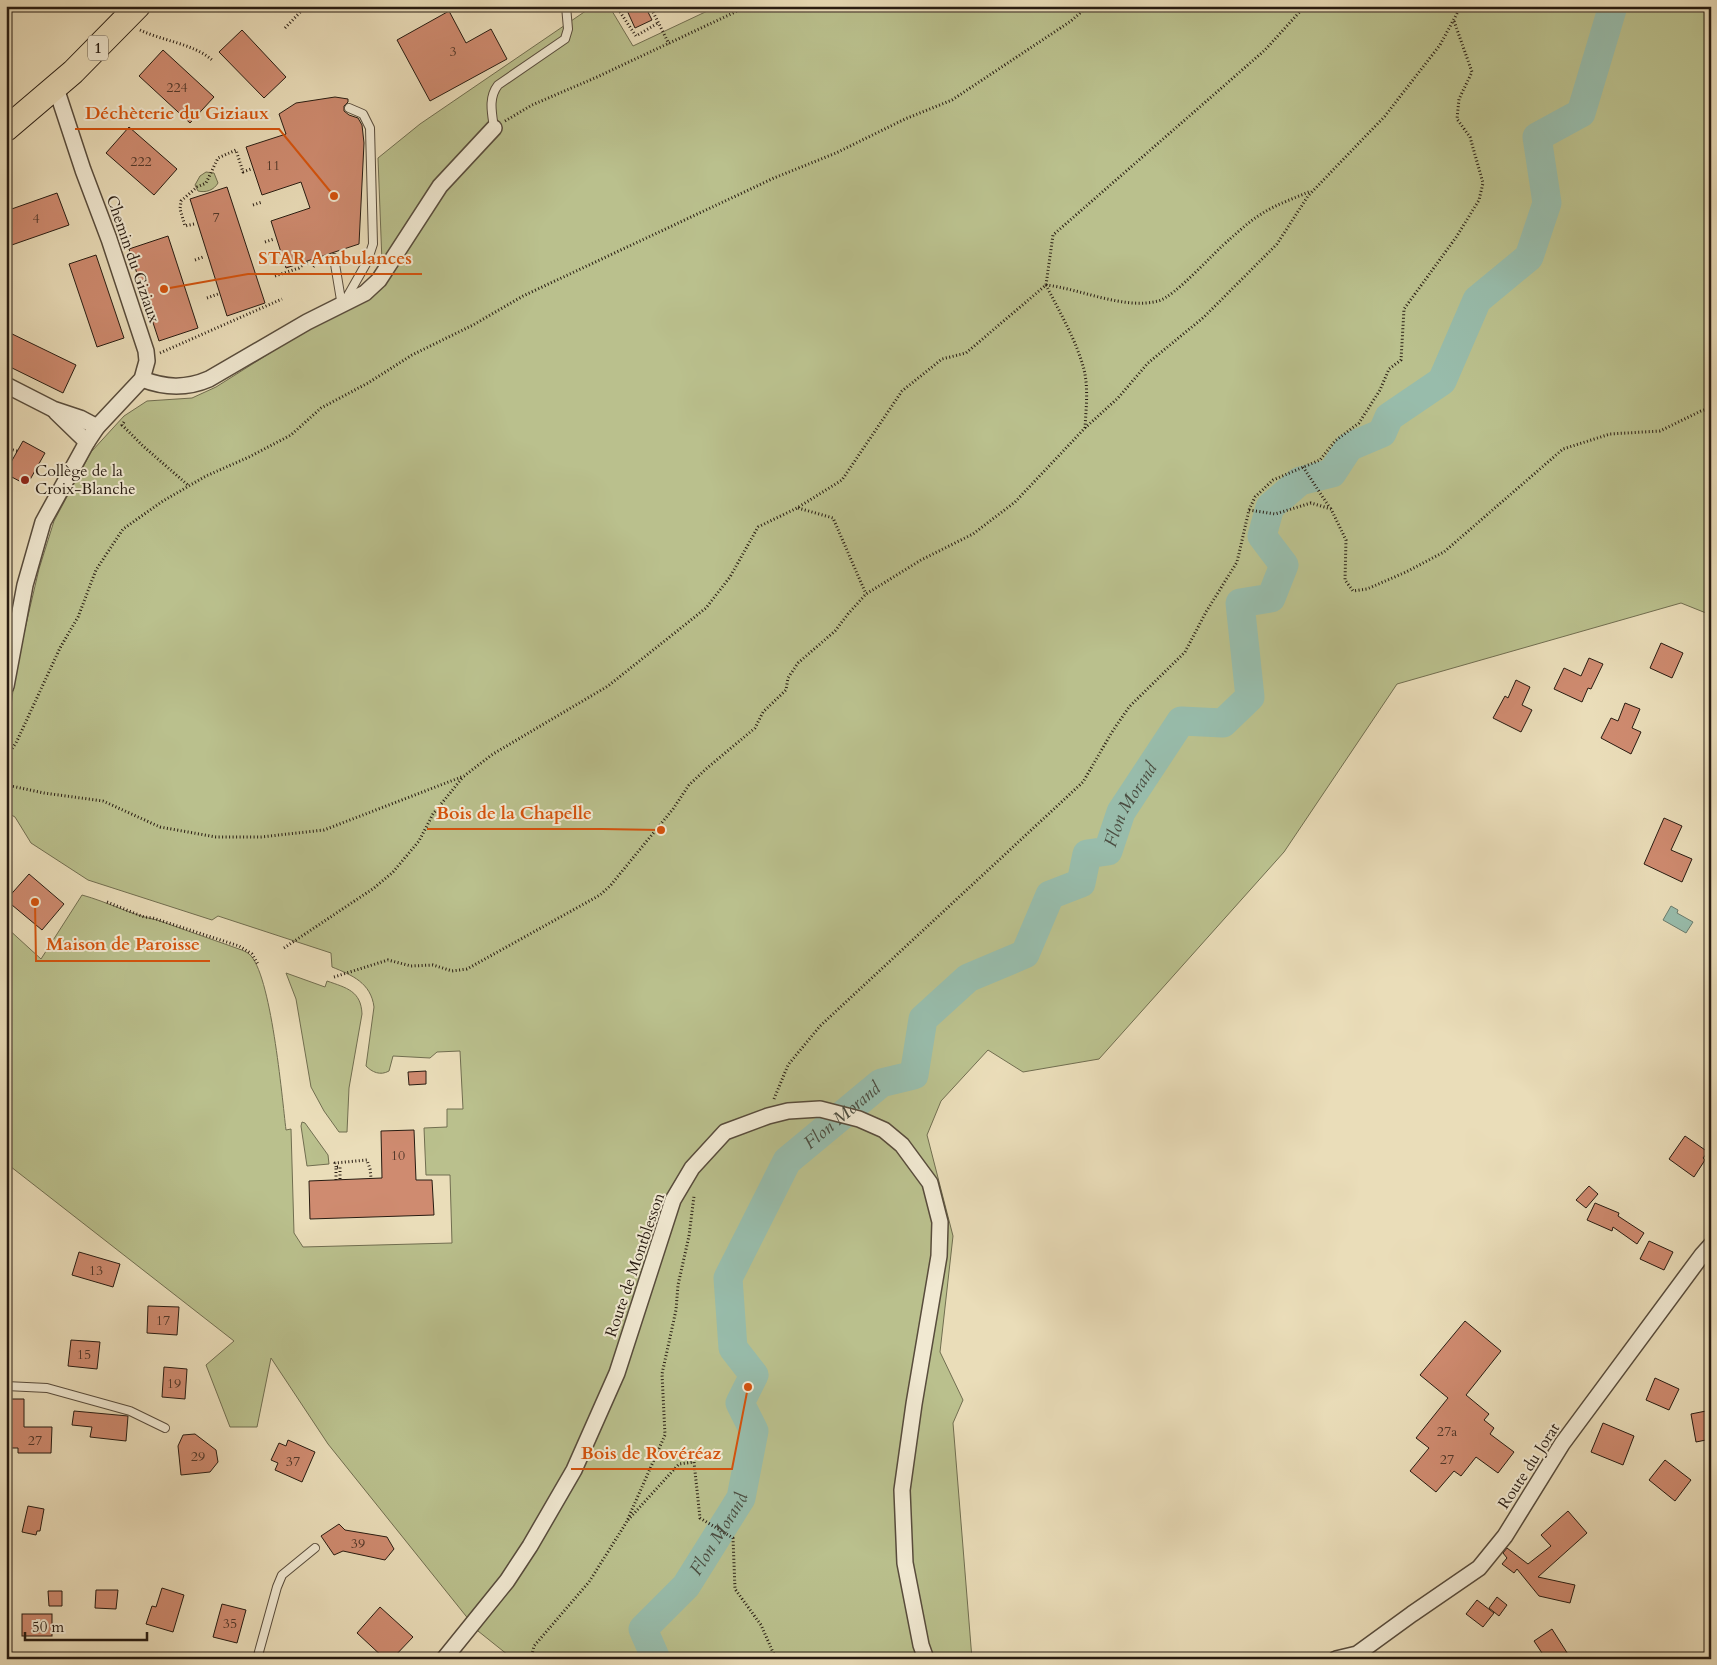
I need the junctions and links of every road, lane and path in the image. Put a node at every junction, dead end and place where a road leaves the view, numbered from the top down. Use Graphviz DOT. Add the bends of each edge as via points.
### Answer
graph roads {
  1 [pos="306,6"];
  2 [pos="566,6"];
  3 [pos="616,6"];
  4 [pos="650,6"];
  5 [pos="748,6"];
  6 [pos="1088,6"];
  7 [pos="1305,6"];
  8 [pos="1461,6"];
  9 [pos="131,14"];
  10 [pos="1454,21"];
  11 [pos="658,23"];
  12 [pos="285,28"];
  13 [pos="668,44"];
  14 [pos="212,60"];
  15 [pos="56,88"];
  16 [pos="349,108"];
  17 [pos="494,128"];
  18 [pos="6,129"];
  19 [pos="251,169"];
  20 [pos="1313,190"];
  21 [pos="262,202"];
  22 [pos="253,205"];
  23 [pos="194,224"];
  24 [pos="274,239"];
  25 [pos="264,242"];
  26 [pos="203,257"];
  27 [pos="334,258"];
  28 [pos="195,260"];
  29 [pos="313,267"];
  30 [pos="274,276"];
  31 [pos="1046,285"];
  32 [pos="218,294"];
  33 [pos="207,298"];
  34 [pos="282,298"];
  35 [pos="342,306"];
  36 [pos="157,355"];
  37 [pos="142,379"];
  38 [pos="6,385"];
  39 [pos="1711,408"];
  40 [pos="53,409"];
  41 [pos="126,419"];
  42 [pos="97,427"];
  43 [pos="1085,428"];
  44 [pos="87,442"];
  45 [pos="6,448"];
  46 [pos="17,451"];
  47 [pos="1304,467"];
  48 [pos="189,486"];
  49 [pos="798,508"];
  50 [pos="1331,509"];
  51 [pos="1249,510"];
  52 [pos="866,594"];
  53 [pos="6,686"];
  54 [pos="6,757"];
  55 [pos="6,776"];
  56 [pos="464,776"];
  57 [pos="107,902"];
  58 [pos="284,948"];
  59 [pos="258,964"];
  60 [pos="334,977"];
  61 [pos="768,1116"];
  62 [pos="692,1168"];
  63 [pos="371,1178"];
  64 [pos="338,1180"];
  65 [pos="1711,1246"];
  66 [pos="6,1386"];
  67 [pos="165,1428"];
  68 [pos="626,1523"];
  69 [pos="315,1548"];
  70 [pos="924,1652"];
  71 [pos="1359,1656"];
  72 [pos="257,1659"];
  73 [pos="444,1659"];
  74 [pos="531,1659"];
  75 [pos="776,1659"];
  76 [pos="1336,1659"];
  1 -- 12 [label="path"];
  2 -- 17 [label="lane" via="568,29 565,39 498,85 491,109"];
  3 -- 11 [label="path" via="636,36"];
  4 -- 11 [label="path"];
  5 -- 13 [label="path"];
  6 -- 48 [label="path" via="1071,21 952,100 774,178 523,296 322,408 292,435"];
  7 -- 31 [label="path" via="1265,50 1053,235"];
  8 -- 10 [label="path"];
  9 -- 14 [label="path" via="156,38 203,52"];
  9 -- 15 [label="main road, 1"];
  10 -- 20 [label="path" via="1440,46 1385,116"];
  10 -- 47 [label="path" via="1472,72 1459,99 1457,119 1470,137 1483,183 1479,200 1458,236 1404,309 1401,360 1389,369 1359,423 1336,441 1320,460"];
  11 -- 13 [label="path"];
  13 -- 17 [label="path" via="532,105"];
  15 -- 18 [label="main road, 1"];
  15 -- 37 [label="street, Chemin du Giziaux" via="146,351 146,370"];
  16 -- 35 [label="lane" via="363,114 370,128 373,244 367,262"];
  17 -- 35 [label="street" via="440,186 379,280 365,294"];
  19 -- 23 [label="path" via="243,172 236,150 218,158 206,183 181,202 185,226"];
  20 -- 31 [label="path" via="1263,213 1160,301 1117,301"];
  20 -- 43 [label="path" via="1277,244 1204,317 1148,363 1118,398"];
  21 -- 22 [label="path"];
  24 -- 25 [label="path"];
  26 -- 28 [label="path"];
  27 -- 35 [label="lane"];
  29 -- 30 [label="path" via="313,263 305,263"];
  31 -- 43 [label="path" via="1083,367 1087,396"];
  31 -- 49 [label="path" via="966,352 942,359 902,390 842,480"];
  32 -- 33 [label="path"];
  34 -- 36 [label="path"];
  35 -- 37 [label="street" via="307,322 198,384 159,386"];
  37 -- 42 [label="street"];
  38 -- 40 [label="street"];
  39 -- 50 [label="path" via="1660,431 1610,434 1563,449 1444,552 1367,589 1353,591 1345,580 1346,540"];
  40 -- 42 [label="street"];
  40 -- 44 [label="street"];
  41 -- 48 [label="path" via="122,425"];
  42 -- 44 [label="street"];
  43 -- 52 [label="path" via="1015,502 973,534 921,560"];
  44 -- 53 [label="street" via="43,522 25,585"];
  45 -- 46 [label="path"];
  47 -- 50 [label="path"];
  47 -- 51 [label="path" via="1273,480 1255,497"];
  48 -- 54 [label="path" via="123,529 96,570 78,617"];
  49 -- 52 [label="path" via="833,518"];
  49 -- 56 [label="path" via="758,527 730,577 706,608 608,686 493,754"];
  50 -- 51 [label="path" via="1311,503 1275,514"];
  51 -- 61 [label="path" via="1237,562 1185,652 1129,707 1083,782 820,1026 788,1065"];
  52 -- 60 [label="path" via="835,631 798,663 788,678 786,690 763,712 755,728 689,785 673,809 600,895 467,969 452,971 433,965 412,966 388,960"];
  55 -- 56 [label="path" via="11,786 103,801 160,827 216,837 261,837 324,830"];
  56 -- 58 [label="path" via="393,872"];
  57 -- 59 [label="path" via="144,917 239,946 252,954"];
  61 -- 62 [label="street, Route de Montblesson" via="725,1132"];
  61 -- 70 [label="street, Route de Montblesson" via="820,1108 859,1119 884,1130 902,1145 930,1183 940,1222 939,1256 902,1490 905,1563"];
  62 -- 68 [label="path" via="695,1182 689,1236 662,1374 665,1435"];
  62 -- 73 [label="street, Route de Montblesson" via="673,1200 617,1373 574,1470 507,1581"];
  63 -- 64 [label="path" via="366,1160 336,1163 336,1167 340,1167"];
  65 -- 71 [label="street, Route du Jorat" via="1562,1444 1505,1536 1479,1568 1412,1614"];
  66 -- 67 [label="lane" via="47,1388 130,1411"];
  68 -- 74 [label="path" via="589,1582 534,1646"];
  68 -- 75 [label="path" via="679,1464 694,1462 700,1518 733,1538 735,1589 761,1625"];
  69 -- 72 [label="lane" via="282,1575"];
  71 -- 76 [label="street, Route du Jorat"];
}
